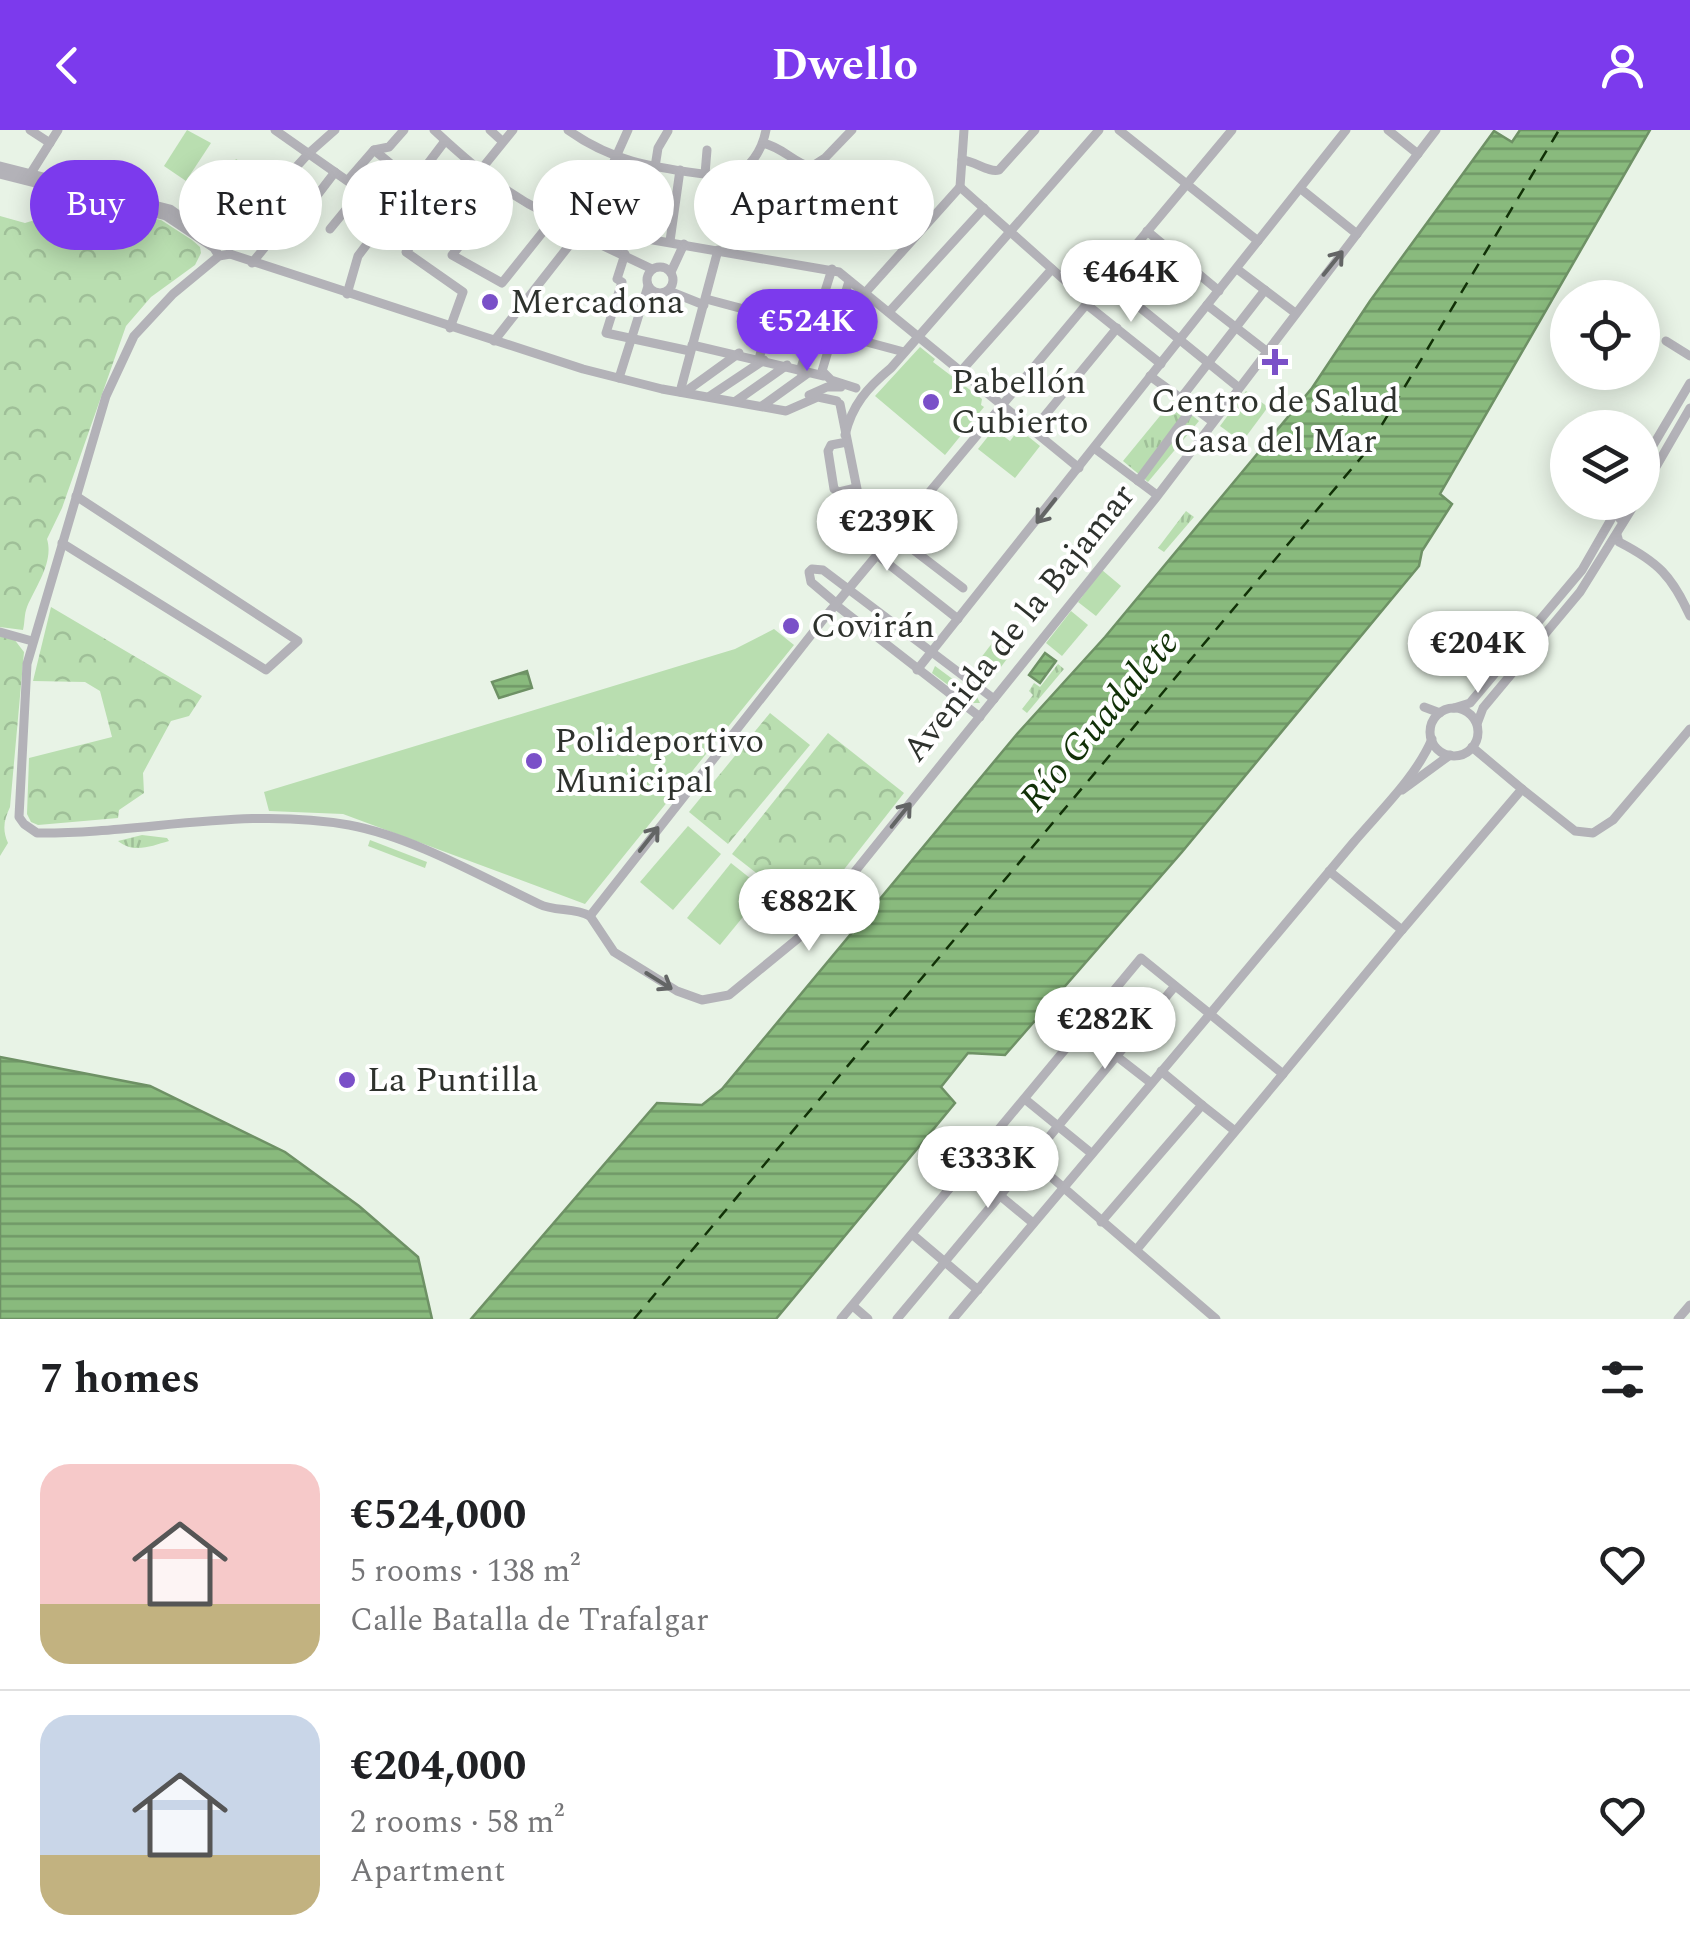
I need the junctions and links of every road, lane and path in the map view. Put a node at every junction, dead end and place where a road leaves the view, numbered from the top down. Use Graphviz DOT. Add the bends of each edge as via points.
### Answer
graph roads {
  1 [pos="30,130"];
  2 [pos="58,130"];
  3 [pos="274,130"];
  4 [pos="335,130"];
  5 [pos="404,130"];
  6 [pos="434,130"];
  7 [pos="490,130"];
  8 [pos="513,130"];
  9 [pos="568,130"];
  10 [pos="628,130"];
  11 [pos="766,130"];
  12 [pos="852,130"];
  13 [pos="964,130"];
  14 [pos="1035,130"];
  15 [pos="1099,130"];
  16 [pos="1119,130"];
  17 [pos="1346,130"];
  18 [pos="1388,130"];
  19 [pos="1436,130"];
  20 [pos="668,131"];
  21 [pos="1229,131"];
  22 [pos="446,141"];
  23 [pos="502,141"];
  24 [pos="50,143"];
  25 [pos="763,143"];
  26 [pos="374,150"];
  27 [pos="707,150"];
  28 [pos="310,153"];
  29 [pos="1418,154"];
  30 [pos="615,158"];
  31 [pos="40,160"];
  32 [pos="303,160"];
  33 [pos="365,160"];
  34 [pos="386,160"];
  35 [pos="432,160"];
  36 [pos="466,160"];
  37 [pos="484,160"];
  38 [pos="624,160"];
  39 [pos="653,160"];
  40 [pos="706,160"];
  41 [pos="751,160"];
  42 [pos="962,160"];
  43 [pos="0,166"];
  44 [pos="674,169"];
  45 [pos="680,170"];
  46 [pos="335,172"];
  47 [pos="694,172"];
  48 [pos="0,174"];
  49 [pos="30,174"];
  50 [pos="342,176"];
  51 [pos="1186,184"];
  52 [pos="960,186"];
  53 [pos="322,189"];
  54 [pos="1301,190"];
  55 [pos="984,208"];
  56 [pos="674,213"];
  57 [pos="342,215"];
  58 [pos="179,224"];
  59 [pos="330,230"];
  60 [pos="1010,230"];
  61 [pos="1147,231"];
  62 [pos="1356,234"];
  63 [pos="1258,242"];
  64 [pos="674,243"];
  65 [pos="533,244"];
  66 [pos="684,244"];
  67 [pos="694,246"];
  68 [pos="220,250"];
  69 [pos="263,250"];
  70 [pos="363,250"];
  71 [pos="408,250"];
  72 [pos="457,250"];
  73 [pos="565,250"];
  74 [pos="617,250"];
  75 [pos="718,250"];
  76 [pos="625,254"];
  77 [pos="452,256"];
  78 [pos="252,263"];
  79 [pos="652,269"];
  80 [pos="832,269"];
  81 [pos="1052,269"];
  82 [pos="1238,269"];
  83 [pos="672,272"];
  84 [pos="438,277"];
  85 [pos="1106,280"];
  86 [pos="849,281"];
  87 [pos="648,286"];
  88 [pos="669,290"];
  89 [pos="1266,290"];
  90 [pos="1218,292"];
  91 [pos="865,293"];
  92 [pos="348,294"];
  93 [pos="705,302"];
  94 [pos="1087,303"];
  95 [pos="1207,305"];
  96 [pos="890,312"];
  97 [pos="1294,312"];
  98 [pos="771,316"];
  99 [pos="450,328"];
  100 [pos="1117,328"];
  101 [pos="1236,328"];
  102 [pos="834,332"];
  103 [pos="918,336"];
  104 [pos="630,339"];
  105 [pos="1180,340"];
  106 [pos="494,341"];
  107 [pos="691,348"];
  108 [pos="1266,350"];
  109 [pos="904,352"];
  110 [pos="739,354"];
  111 [pos="762,359"];
  112 [pos="1209,363"];
  113 [pos="1161,364"];
  114 [pos="787,366"];
  115 [pos="962,370"];
  116 [pos="804,372"];
  117 [pos="824,376"];
  118 [pos="1150,376"];
  119 [pos="619,378"];
  120 [pos="1690,383"];
  121 [pos="1238,387"];
  122 [pos="682,392"];
  123 [pos="851,393"];
  124 [pos="710,396"];
  125 [pos="1181,398"];
  126 [pos="1690,400"];
  127 [pos="736,401"];
  128 [pos="838,403"];
  129 [pos="1002,404"];
  130 [pos="762,406"];
  131 [pos="1193,407"];
  132 [pos="1690,408"];
  133 [pos="786,411"];
  134 [pos="1212,421"];
  135 [pos="1033,430"];
  136 [pos="1660,434"];
  137 [pos="846,439"];
  138 [pos="1094,448"];
  139 [pos="1660,451"];
  140 [pos="1660,460"];
  141 [pos="1080,468"];
  142 [pos="1138,481"];
  143 [pos="856,488"];
  144 [pos="76,496"];
  145 [pos="1157,496"];
  146 [pos="1616,520"];
  147 [pos="1618,520"];
  148 [pos="1622,520"];
  149 [pos="895,534"];
  150 [pos="1617,535"];
  151 [pos="62,543"];
  152 [pos="877,555"];
  153 [pos="963,588"];
  154 [pos="848,590"];
  155 [pos="1580,592"];
  156 [pos="836,605"];
  157 [pos="1690,616"];
  158 [pos="958,619"];
  159 [pos="0,632"];
  160 [pos="32,640"];
  161 [pos="931,652"];
  162 [pos="917,670"];
  163 [pos="994,699"];
  164 [pos="1454,708"];
  165 [pos="980,718"];
  166 [pos="1477,724"];
  167 [pos="1690,728"];
  168 [pos="1432,739"];
  169 [pos="1472,747"];
  170 [pos="1450,755"];
  171 [pos="1522,789"];
  172 [pos="1392,798"];
  173 [pos="1330,871"];
  174 [pos="590,916"];
  175 [pos="1402,930"];
  176 [pos="1175,986"];
  177 [pos="1210,1014"];
  178 [pos="1083,1030"];
  179 [pos="1116,1056"];
  180 [pos="1161,1072"];
  181 [pos="1283,1074"];
  182 [pos="1151,1083"];
  183 [pos="1026,1100"];
  184 [pos="1202,1106"];
  185 [pos="1058,1126"];
  186 [pos="1235,1131"];
  187 [pos="999,1132"];
  188 [pos="1091,1153"];
  189 [pos="1030,1160"];
  190 [pos="968,1169"];
  191 [pos="1062,1188"];
  192 [pos="1000,1196"];
  193 [pos="1102,1222"];
  194 [pos="1033,1223"];
  195 [pos="913,1236"];
  196 [pos="1137,1249"];
  197 [pos="944,1262"];
  198 [pos="978,1290"];
  199 [pos="1690,1305"];
  200 [pos="853,1306"];
  201 [pos="842,1319"];
  202 [pos="868,1319"];
  203 [pos="896,1319"];
  204 [pos="954,1319"];
  205 [pos="1216,1319"];
  206 [pos="1678,1319"];
  1 -- 24 [label="street"];
  2 -- 24 [label="street"];
  3 -- 28 [label="street"];
  4 -- 28 [label="street"];
  5 -- 26 [label="street" via="389,147"];
  6 -- 22 [label="street"];
  7 -- 23 [label="street"];
  8 -- 23 [label="street"];
  9 -- 30 [label="street"];
  10 -- 30 [label="street"];
  11 -- 25 [label="street"];
  12 -- 25 [label="street" via="811,166"];
  13 -- 42 [label="street"];
  14 -- 42 [label="street" via="999,170"];
  15 -- 60 [label="street"];
  16 -- 51 [label="street"];
  17 -- 54 [label="street"];
  18 -- 29 [label="street"];
  19 -- 29 [label="street, Avenida de la Bajamar"];
  20 -- 39 [label="street"];
  21 -- 51 [label="street"];
  22 -- 35 [label="street"];
  22 -- 36 [label="street"];
  23 -- 37 [label="street"];
  24 -- 31 [label="street"];
  25 -- 41 [label="street"];
  26 -- 33 [label="street"];
  26 -- 34 [label="street"];
  27 -- 40 [label="street"];
  28 -- 32 [label="street"];
  28 -- 46 [label="street"];
  29 -- 62 [label="street, Avenida de la Bajamar"];
  30 -- 38 [label="street"];
  42 -- 52 [label="street"];
  43 -- 49 [label="street"];
  44 -- 45 [label="street"];
  45 -- 47 [label="street"];
  45 -- 56 [label="street"];
  46 -- 50 [label="street"];
  46 -- 53 [label="street"];
  48 -- 58 [label="street"];
  51 -- 61 [label="street"];
  51 -- 63 [label="street"];
  52 -- 55 [label="street"];
  52 -- 91 [label="street"];
  54 -- 62 [label="street"];
  54 -- 63 [label="street"];
  55 -- 60 [label="street"];
  55 -- 96 [label="street"];
  57 -- 59 [label="street"];
  60 -- 81 [label="street"];
  60 -- 103 [label="street"];
  61 -- 85 [label="street"];
  61 -- 90 [label="street"];
  97 -- 62 [label="street, Avenida de la Bajamar, one-way"];
  63 -- 82 [label="street"];
  64 -- 66 [label="street"];
  65 -- 77 [label="street" via="502,283"];
  66 -- 67 [label="street"];
  66 -- 83 [label="street"];
  68 -- 78 [label="street"];
  68 -- 144 [label="street" via="134,336 106,396"];
  69 -- 78 [label="street"];
  70 -- 92 [label="street"];
  71 -- 84 [label="street"];
  72 -- 77 [label="street"];
  73 -- 106 [label="street"];
  74 -- 76 [label="street"];
  75 -- 80 [label="street"];
  75 -- 93 [label="street"];
  76 -- 79 [label="street"];
  76 -- 104 [label="street" via="606,333"];
  77 -- 84 [label="street"];
  78 -- 92 [label="street"];
  79 -- 83 [label="street"];
  79 -- 87 [label="street"];
  80 -- 86 [label="street"];
  80 -- 116 [label="street"];
  81 -- 94 [label="street"];
  81 -- 115 [label="street"];
  82 -- 89 [label="street"];
  82 -- 90 [label="street"];
  83 -- 88 [label="street"];
  84 -- 99 [label="street" via="462,292"];
  85 -- 94 [label="street"];
  85 -- 105 [label="street"];
  86 -- 91 [label="street"];
  86 -- 102 [label="street"];
  87 -- 88 [label="street"];
  87 -- 104 [label="street"];
  88 -- 93 [label="street"];
  89 -- 97 [label="street"];
  89 -- 101 [label="street"];
  90 -- 95 [label="street"];
  91 -- 96 [label="street"];
  92 -- 99 [label="street"];
  93 -- 98 [label="street"];
  93 -- 107 [label="street"];
  94 -- 100 [label="street"];
  94 -- 129 [label="street"];
  95 -- 101 [label="street"];
  95 -- 105 [label="street"];
  96 -- 103 [label="street"];
  97 -- 108 [label="street, Avenida de la Bajamar"];
  98 -- 102 [label="street"];
  98 -- 111 [label="street"];
  99 -- 106 [label="street"];
  100 -- 113 [label="street"];
  100 -- 135 [label="street"];
  101 -- 108 [label="street"];
  101 -- 112 [label="street"];
  102 -- 109 [label="street"];
  102 -- 117 [label="street"];
  103 -- 109 [label="street"];
  103 -- 115 [label="street"];
  104 -- 107 [label="street"];
  104 -- 119 [label="street"];
  105 -- 112 [label="street"];
  105 -- 113 [label="street"];
  106 -- 119 [label="street"];
  107 -- 110 [label="street"];
  107 -- 122 [label="street"];
  108 -- 121 [label="street, Avenida de la Bajamar"];
  109 -- 123 [label="street" via="875,382"];
  110 -- 111 [label="street"];
  110 -- 122 [label="street"];
  111 -- 114 [label="street"];
  111 -- 124 [label="street"];
  112 -- 121 [label="street"];
  112 -- 125 [label="street"];
  113 -- 118 [label="street"];
  114 -- 116 [label="street"];
  114 -- 127 [label="street"];
  115 -- 129 [label="street"];
  116 -- 117 [label="street"];
  116 -- 130 [label="street"];
  117 -- 123 [label="street"];
  118 -- 125 [label="street"];
  118 -- 138 [label="street"];
  119 -- 122 [label="street"];
  120 -- 136 [label="street"];
  121 -- 134 [label="street, Avenida de la Bajamar"];
  122 -- 124 [label="street"];
  123 -- 128 [label="street"];
  123 -- 128 [label="street" via="836,395"];
  123 -- 133 [label="street" via="827,387"];
  123 -- 137 [label="street"];
  124 -- 127 [label="street"];
  125 -- 131 [label="street"];
  126 -- 139 [label="street"];
  127 -- 130 [label="street"];
  128 -- 133 [label="street" via="818,397"];
  128 -- 137 [label="street"];
  129 -- 135 [label="street"];
  129 -- 149 [label="street"];
  130 -- 133 [label="street"];
  131 -- 134 [label="street"];
  131 -- 142 [label="street"];
  132 -- 140 [label="street"];
  134 -- 145 [label="street, Avenida de la Bajamar"];
  135 -- 141 [label="street"];
  137 -- 143 [label="street"];
  137 -- 143 [label="street" via="828,451 834,488"];
  138 -- 141 [label="street"];
  138 -- 142 [label="street"];
  141 -- 158 [label="street, one-way"];
  142 -- 145 [label="street"];
  143 -- 149 [label="street" via="860,504"];
  144 -- 151 [label="street"];
  144 -- 151 [label="street" via="298,642 266,670"];
  145 -- 163 [label="street, Avenida de la Bajamar"];
  146 -- 164 [label="street" via="1470,703"];
  147 -- 155 [label="street"];
  148 -- 150 [label="street"];
  149 -- 152 [label="street"];
  149 -- 153 [label="street"];
  150 -- 155 [label="street"];
  150 -- 157 [label="street" via="1676,583"];
  151 -- 160 [label="street"];
  152 -- 154 [label="street"];
  152 -- 158 [label="street"];
  154 -- 156 [label="street"];
  154 -- 156 [label="street" via="823,570 810,572 814,586"];
  154 -- 161 [label="street"];
  155 -- 166 [label="street" via="1483,708"];
  156 -- 162 [label="street"];
  174 -- 156 [label="street, one-way"];
  158 -- 161 [label="street"];
  159 -- 160 [label="street"];
  160 -- 174 [label="street" via="20,799 20,817 30,829 263,818 354,826 490,878 542,906"];
  161 -- 162 [label="street"];
  161 -- 163 [label="street"];
  162 -- 165 [label="street"];
  163 -- 165 [label="street, Avenida de la Bajamar"];
  164 -- 166 [label="street"];
  164 -- 168 [label="street" via="1437,717"];
  174 -- 165 [label="street, Avenida de la Bajamar, one-way" via="614,952 677,991 702,1000 729,995 806,931"];
  166 -- 169 [label="street"];
  167 -- 171 [label="street" via="1613,820 1593,832 1575,830"];
  168 -- 170 [label="street"];
  168 -- 172 [label="street"];
  169 -- 170 [label="street"];
  169 -- 171 [label="street"];
  170 -- 172 [label="street"];
  171 -- 175 [label="street"];
  172 -- 173 [label="street"];
  173 -- 175 [label="street"];
  173 -- 177 [label="street"];
  175 -- 181 [label="street"];
  176 -- 177 [label="street"];
  176 -- 178 [label="street" via="1140,958"];
  176 -- 179 [label="street"];
  177 -- 180 [label="street"];
  177 -- 181 [label="street"];
  178 -- 179 [label="street"];
  178 -- 183 [label="street"];
  179 -- 182 [label="street"];
  179 -- 185 [label="street"];
  180 -- 182 [label="street"];
  180 -- 184 [label="street"];
  181 -- 186 [label="street"];
  182 -- 188 [label="street"];
  183 -- 185 [label="street"];
  183 -- 187 [label="street"];
  184 -- 186 [label="street"];
  184 -- 193 [label="street"];
  185 -- 188 [label="street"];
  185 -- 189 [label="street"];
  186 -- 196 [label="street"];
  187 -- 189 [label="street"];
  187 -- 190 [label="street"];
  188 -- 191 [label="street"];
  189 -- 191 [label="street"];
  189 -- 192 [label="street"];
  190 -- 192 [label="street"];
  190 -- 195 [label="street"];
  191 -- 193 [label="street"];
  191 -- 194 [label="street"];
  192 -- 194 [label="street"];
  192 -- 197 [label="street"];
  193 -- 196 [label="street"];
  194 -- 198 [label="street"];
  195 -- 197 [label="street"];
  195 -- 200 [label="street"];
  196 -- 205 [label="street"];
  197 -- 198 [label="street"];
  197 -- 203 [label="street"];
  198 -- 204 [label="street"];
  199 -- 206 [label="street"];
  200 -- 201 [label="street"];
  200 -- 202 [label="street"];
}
